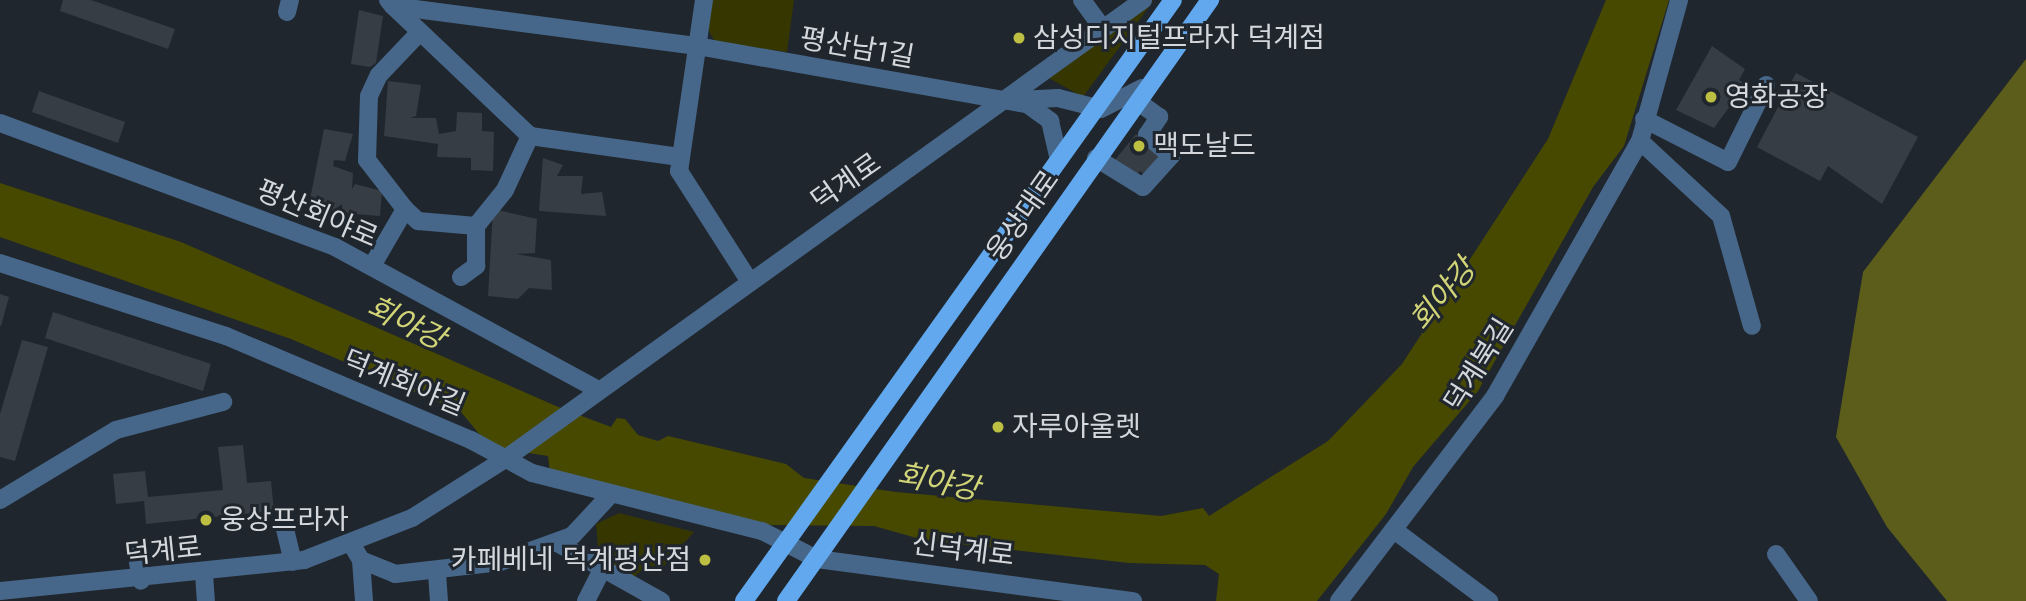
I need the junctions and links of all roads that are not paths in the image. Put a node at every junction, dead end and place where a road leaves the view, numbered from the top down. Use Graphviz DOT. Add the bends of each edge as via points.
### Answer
graph roads {
  1 [pos="704,0"];
  2 [pos="1082,0"];
  3 [pos="1143,0"];
  4 [pos="1173,0"];
  5 [pos="1210,0"];
  6 [pos="1679,0"];
  7 [pos="390,3"];
  8 [pos="1103,29"];
  9 [pos="420,32"];
  10 [pos="697,46"];
  11 [pos="1152,80"];
  12 [pos="1766,85"];
  13 [pos="1007,101"];
  14 [pos="1137,101"];
  15 [pos="1091,109"];
  16 [pos="1644,119"];
  17 [pos="0,123"];
  18 [pos="530,136"];
  19 [pos="1640,141"];
  20 [pos="1058,155"];
  21 [pos="680,157"];
  22 [pos="1096,158"];
  23 [pos="405,209"];
  24 [pos="477,226"];
  25 [pos="0,263"];
  26 [pos="372,266"];
  27 [pos="461,277"];
  28 [pos="750,282"];
  29 [pos="1752,326"];
  30 [pos="592,393"];
  31 [pos="223,402"];
  32 [pos="509,456"];
  33 [pos="611,494"];
  34 [pos="0,500"];
  35 [pos="283,521"];
  36 [pos="1394,530"];
  37 [pos="794,537"];
  38 [pos="559,544"];
  39 [pos="357,552"];
  40 [pos="1776,554"];
  41 [pos="137,556"];
  42 [pos="817,559"];
  43 [pos="293,562"];
  44 [pos="603,568"];
  45 [pos="437,573"];
  46 [pos="204,574"];
  47 [pos="141,581"];
  48 [pos="0,591"];
  49 [pos="34,595"];
  50 [pos="206,601"];
  51 [pos="364,601"];
  52 [pos="439,601"];
  53 [pos="586,601"];
  54 [pos="661,601"];
  55 [pos="744,601"];
  56 [pos="786,601"];
  57 [pos="1133,601"];
  58 [pos="1339,601"];
  59 [pos="1489,601"];
  60 [pos="1809,601"];
  1 -- 10 [label="street"];
  2 -- 8 [label="street"];
  3 -- 8 [label="street, 덕계로"];
  4 -- 15 [label="main road"];
  5 -- 11 [label="main road, 웅상대로"];
  6 -- 16 [label="street, 덕계북길"];
  7 -- 9 [label="street"];
  7 -- 10 [label="street, 평산남1길"];
  8 -- 13 [label="street, 덕계로"];
  9 -- 18 [label="street"];
  9 -- 23 [label="street" via="379,75 369,96 367,160"];
  10 -- 13 [label="street, 평산남1길"];
  10 -- 21 [label="street"];
  11 -- 14 [label="main road, 웅상대로"];
  11 -- 15 [label="street" via="1114,107"];
  12 -- 16 [label="street" via="1728,162"];
  13 -- 15 [label="street" via="1058,98"];
  13 -- 20 [label="street" via="1027,104 1050,121"];
  13 -- 28 [label="street, 덕계로"];
  14 -- 22 [label="main road, 웅상대로"];
  14 -- 22 [label="street" via="1159,117 1147,135 1171,156 1143,187"];
  15 -- 20 [label="main road"];
  16 -- 19 [label="street, 덕계북길"];
  17 -- 26 [label="street, 평산회야로" via="272,222"];
  18 -- 21 [label="street"];
  18 -- 24 [label="street" via="505,190"];
  19 -- 29 [label="street" via="1721,216"];
  19 -- 36 [label="street, 덕계북길" via="1495,396"];
  20 -- 37 [label="main road"];
  21 -- 28 [label="street" via="679,171"];
  22 -- 42 [label="main road, 웅상대로"];
  23 -- 24 [label="street" via="418,220"];
  23 -- 26 [label="street"];
  24 -- 27 [label="street" via="476,265"];
  25 -- 32 [label="street, 덕계회야길" via="226,336"];
  26 -- 30 [label="street, 평산회야로"];
  28 -- 30 [label="street, 덕계로"];
  30 -- 32 [label="street, 덕계로"];
  31 -- 34 [label="street" via="116,430"];
  32 -- 33 [label="street, 덕계회야길"];
  32 -- 39 [label="street, 덕계로"];
  33 -- 37 [label="street, 덕계회야길"];
  33 -- 38 [label="street" via="591,522"];
  35 -- 43 [label="street"];
  36 -- 58 [label="street, 덕계북길"];
  36 -- 59 [label="street"];
  37 -- 42 [label="street, 신덕계로"];
  37 -- 55 [label="main road"];
  38 -- 44 [label="street"];
  38 -- 45 [label="street"];
  39 -- 43 [label="street, 덕계로"];
  39 -- 45 [label="street" via="395,574"];
  39 -- 51 [label="street"];
  40 -- 60 [label="street"];
  41 -- 47 [label="street"];
  42 -- 56 [label="main road"];
  42 -- 57 [label="street, 신덕계로"];
  43 -- 46 [label="street, 덕계로"];
  44 -- 53 [label="street"];
  44 -- 54 [label="street"];
  45 -- 52 [label="street"];
  46 -- 47 [label="street, 덕계로"];
  46 -- 50 [label="street"];
  47 -- 49 [label="street, 덕계로"];
  48 -- 49 [label="street, 덕계로"];
}
